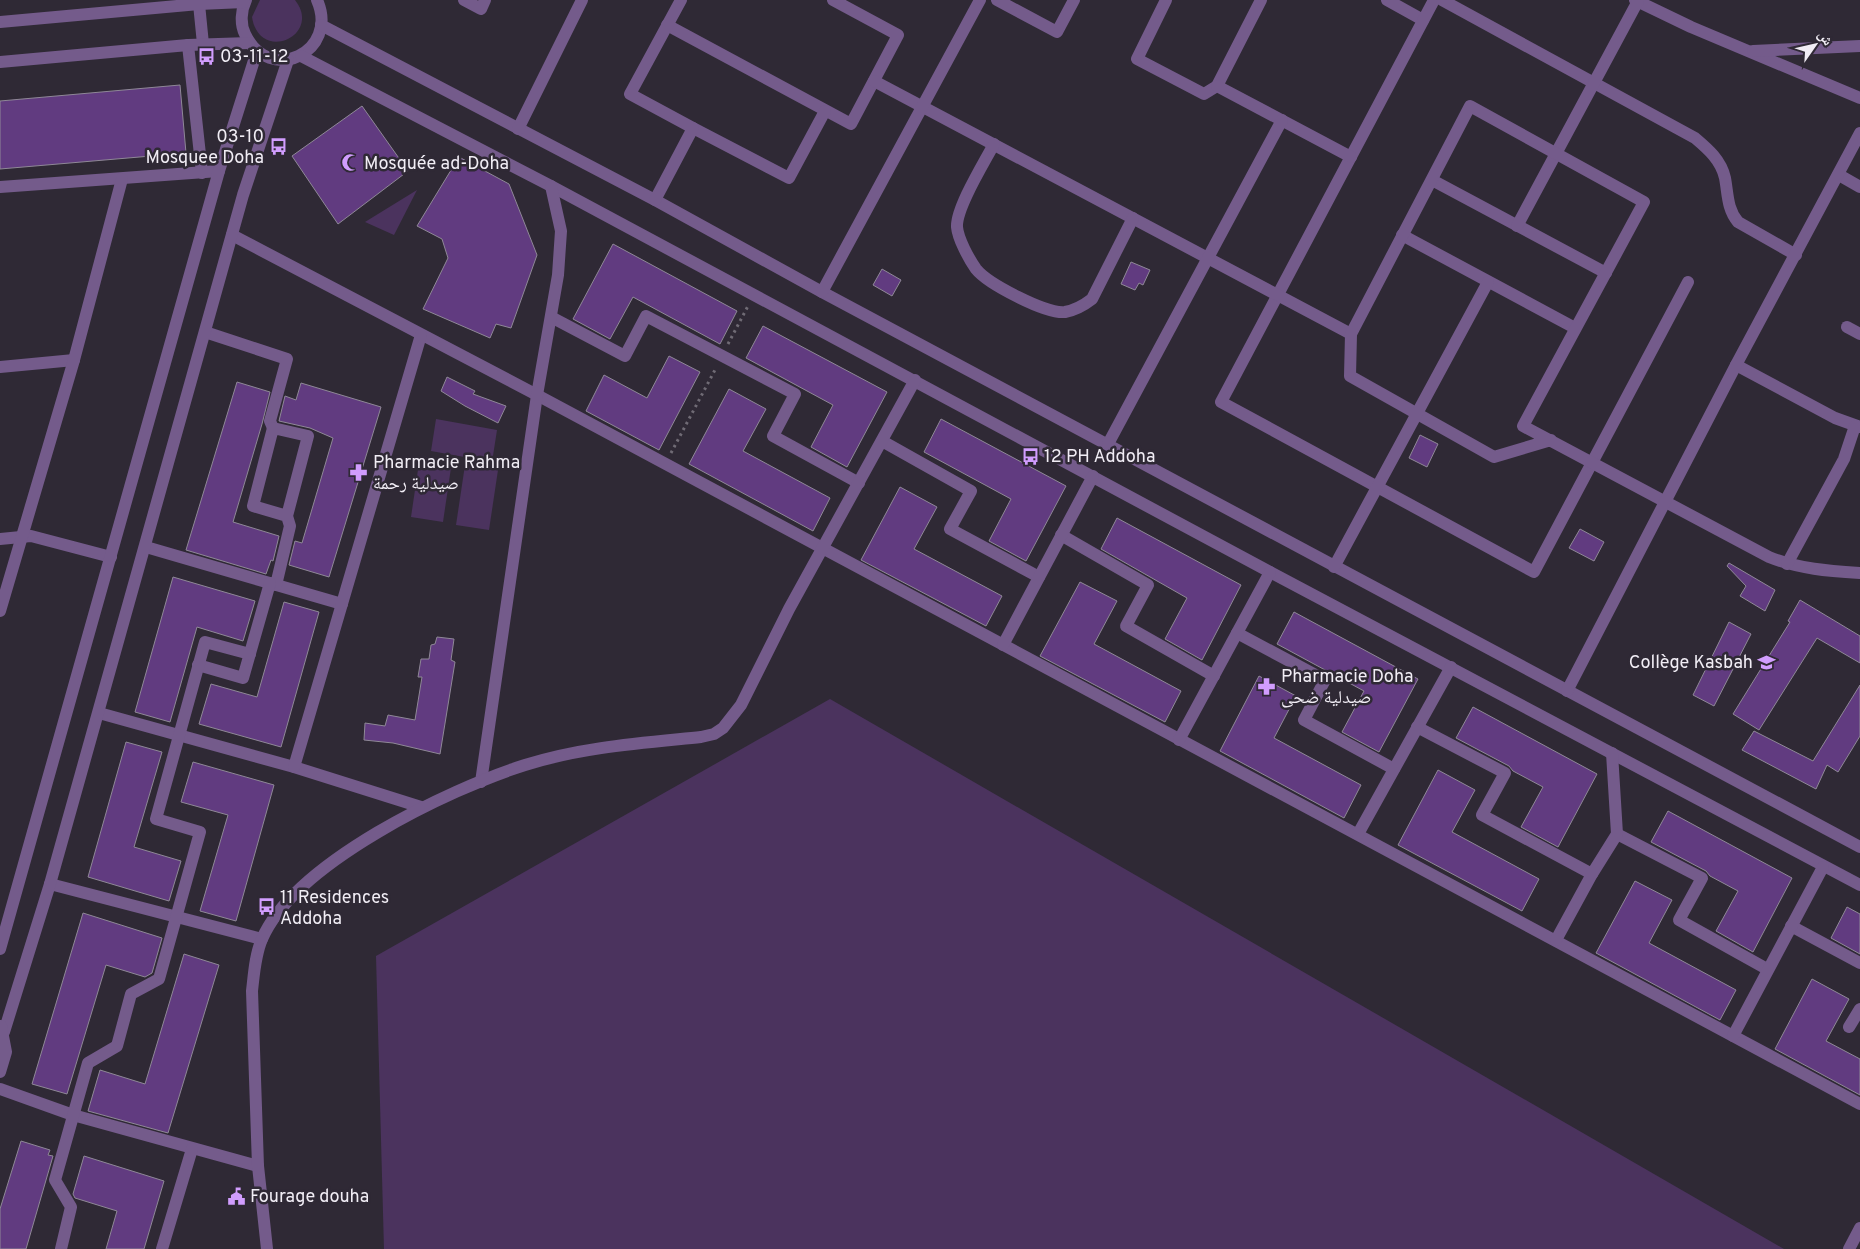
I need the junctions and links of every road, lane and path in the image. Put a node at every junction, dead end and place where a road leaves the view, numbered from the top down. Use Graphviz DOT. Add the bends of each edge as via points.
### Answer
graph roads {
  1 [pos="317,0"];
  2 [pos="464,0"];
  3 [pos="485,0"];
  4 [pos="582,0"];
  5 [pos="833,0"];
  6 [pos="980,0"];
  7 [pos="998,0"];
  8 [pos="1074,0"];
  9 [pos="1166,0"];
  10 [pos="1387,0"];
  11 [pos="1434,0"];
  12 [pos="1442,0"];
  13 [pos="1664,0"];
  14 [pos="245,1"];
  15 [pos="677,1"];
  16 [pos="1636,1"];
  17 [pos="1257,2"];
  18 [pos="191,3"];
  19 [pos="1666,15"];
  20 [pos="1423,20"];
  21 [pos="0,22"];
  22 [pos="667,24"];
  23 [pos="322,25"];
  24 [pos="203,44"];
  25 [pos="188,45"];
  26 [pos="1860,46"];
  27 [pos="253,47"];
  28 [pos="1747,52"];
  29 [pos="300,56"];
  30 [pos="288,60"];
  31 [pos="0,62"];
  32 [pos="874,81"];
  33 [pos="1592,83"];
  34 [pos="1217,86"];
  35 [pos="1860,98"];
  36 [pos="922,106"];
  37 [pos="825,110"];
  38 [pos="1282,120"];
  39 [pos="693,128"];
  40 [pos="518,129"];
  41 [pos="1860,133"];
  42 [pos="994,144"];
  43 [pos="1555,152"];
  44 [pos="1351,157"];
  45 [pos="219,172"];
  46 [pos="202,173"];
  47 [pos="1839,175"];
  48 [pos="122,180"];
  49 [pos="1432,180"];
  50 [pos="551,186"];
  51 [pos="1860,186"];
  52 [pos="0,187"];
  53 [pos="655,200"];
  54 [pos="1133,218"];
  55 [pos="1516,226"];
  56 [pos="232,235"];
  57 [pos="1402,235"];
  58 [pos="1796,254"];
  59 [pos="1208,258"];
  60 [pos="1606,273"];
  61 [pos="1488,282"];
  62 [pos="1688,282"];
  63 [pos="822,292"];
  64 [pos="754,295"];
  65 [pos="1277,295"];
  66 [pos="551,316"];
  67 [pos="1847,327"];
  68 [pos="1575,328"];
  69 [pos="205,332"];
  70 [pos="1350,334"];
  71 [pos="1860,334"];
  72 [pos="421,335"];
  73 [pos="722,356"];
  74 [pos="74,360"];
  75 [pos="1736,365"];
  76 [pos="0,367"];
  77 [pos="916,380"];
  78 [pos="537,395"];
  79 [pos="1416,414"];
  80 [pos="1857,427"];
  81 [pos="273,428"];
  82 [pos="1551,440"];
  83 [pos="882,441"];
  84 [pos="1108,444"];
  85 [pos="1592,462"];
  86 [pos="665,464"];
  87 [pos="1093,476"];
  88 [pos="859,483"];
  89 [pos="1377,486"];
  90 [pos="1665,503"];
  91 [pos="286,516"];
  92 [pos="1061,535"];
  93 [pos="21,537"];
  94 [pos="0,539"];
  95 [pos="146,547"];
  96 [pos="823,549"];
  97 [pos="110,557"];
  98 [pos="1787,564"];
  99 [pos="1334,567"];
  100 [pos="1270,572"];
  101 [pos="1860,573"];
  102 [pos="1039,577"];
  103 [pos="273,584"];
  104 [pos="342,604"];
  105 [pos="0,611"];
  106 [pos="1237,633"];
  107 [pos="1003,645"];
  108 [pos="250,654"];
  109 [pos="198,666"];
  110 [pos="1451,667"];
  111 [pos="1214,676"];
  112 [pos="1567,691"];
  113 [pos="99,713"];
  114 [pos="1417,727"];
  115 [pos="178,735"];
  116 [pos="1179,740"];
  117 [pos="1612,753"];
  118 [pos="294,767"];
  119 [pos="1394,769"];
  120 [pos="481,782"];
  121 [pos="421,807"];
  122 [pos="1358,834"];
  123 [pos="1617,834"];
  124 [pos="1860,847"];
  125 [pos="1824,866"];
  126 [pos="1592,874"];
  127 [pos="50,884"];
  128 [pos="1860,886"];
  129 [pos="177,917"];
  130 [pos="1791,926"];
  131 [pos="2,933"];
  132 [pos="262,939"];
  133 [pos="1556,940"];
  134 [pos="0,949"];
  135 [pos="1860,964"];
  136 [pos="1767,969"];
  137 [pos="1860,1009"];
  138 [pos="1849,1027"];
  139 [pos="2,1028"];
  140 [pos="1733,1036"];
  141 [pos="0,1072"];
  142 [pos="0,1089"];
  143 [pos="1860,1104"];
  144 [pos="73,1115"];
  145 [pos="192,1149"];
  146 [pos="258,1166"];
  147 [pos="1860,1228"];
  148 [pos="61,1249"];
  149 [pos="162,1249"];
  150 [pos="267,1249"];
  151 [pos="1849,1249"];
  1 -- 23 [label="street"];
  2 -- 3 [label="street" via="481,9"];
  4 -- 40 [label="street"];
  5 -- 32 [label="street" via="898,34"];
  6 -- 36 [label="street"];
  7 -- 8 [label="street" via="1057,32"];
  9 -- 34 [label="street" via="1137,58 1204,94"];
  10 -- 20 [label="street"];
  11 -- 20 [label="street"];
  12 -- 33 [label="street"];
  13 -- 19 [label="street"];
  14 -- 18 [label="street"];
  14 -- 27 [label="street" via="242,28"];
  15 -- 22 [label="street"];
  16 -- 19 [label="street"];
  16 -- 33 [label="street"];
  17 -- 34 [label="street"];
  18 -- 21 [label="street"];
  18 -- 24 [label="street"];
  19 -- 28 [label="street"];
  20 -- 44 [label="street"];
  22 -- 37 [label="street"];
  22 -- 39 [label="street" via="630,94"];
  23 -- 29 [label="street" via="315,43"];
  23 -- 40 [label="street"];
  24 -- 25 [label="street"];
  24 -- 27 [label="street"];
  25 -- 31 [label="street"];
  25 -- 46 [label="street"];
  26 -- 28 [label="street"];
  27 -- 30 [label="street" via="272,59"];
  27 -- 45 [label="street"];
  28 -- 35 [label="street"];
  29 -- 30 [label="street"];
  29 -- 50 [label="street"];
  30 -- 56 [label="street"];
  32 -- 36 [label="street"];
  32 -- 37 [label="street" via="851,124"];
  33 -- 43 [label="street"];
  33 -- 58 [label="street" via="1695,138 1719,163 1732,216"];
  34 -- 38 [label="street"];
  36 -- 42 [label="street"];
  36 -- 63 [label="street"];
  37 -- 39 [label="street" via="789,178"];
  38 -- 44 [label="street"];
  38 -- 59 [label="street"];
  39 -- 53 [label="street"];
  40 -- 53 [label="street"];
  41 -- 47 [label="street"];
  42 -- 54 [label="street"];
  42 -- 54 [label="street" via="957,215 957,229 976,268 986,278 1045,310 1064,312 1080,308 1092,299"];
  43 -- 49 [label="street" via="1470,106"];
  43 -- 55 [label="street"];
  43 -- 60 [label="street" via="1644,202"];
  44 -- 65 [label="street"];
  45 -- 46 [label="street"];
  45 -- 97 [label="street"];
  46 -- 48 [label="street"];
  47 -- 51 [label="street"];
  47 -- 58 [label="street"];
  48 -- 52 [label="street" via="59,181"];
  48 -- 74 [label="street"];
  49 -- 55 [label="street"];
  49 -- 57 [label="street"];
  50 -- 64 [label="street"];
  50 -- 66 [label="street" via="562,231"];
  53 -- 63 [label="street"];
  54 -- 59 [label="street"];
  55 -- 60 [label="street"];
  56 -- 69 [label="street"];
  56 -- 72 [label="street"];
  57 -- 61 [label="street"];
  57 -- 70 [label="street"];
  58 -- 75 [label="street"];
  59 -- 65 [label="street"];
  59 -- 84 [label="street"];
  60 -- 68 [label="street"];
  61 -- 68 [label="street"];
  61 -- 79 [label="street"];
  62 -- 85 [label="street"];
  63 -- 84 [label="street"];
  64 -- 73 [label="path"];
  64 -- 77 [label="street"];
  65 -- 70 [label="street"];
  65 -- 89 [label="street" via="1221,402"];
  66 -- 73 [label="street" via="625,356 646,316"];
  66 -- 78 [label="street"];
  67 -- 71 [label="street"];
  68 -- 82 [label="street" via="1523,426"];
  69 -- 81 [label="street" via="287,359 270,420"];
  69 -- 95 [label="street"];
  70 -- 79 [label="street" via="1350,376"];
  72 -- 78 [label="street"];
  72 -- 104 [label="street"];
  73 -- 86 [label="path"];
  73 -- 88 [label="street" via="795,394 774,436"];
  74 -- 76 [label="street"];
  74 -- 93 [label="street"];
  75 -- 80 [label="street"];
  75 -- 90 [label="street"];
  77 -- 83 [label="street"];
  77 -- 87 [label="street"];
  78 -- 86 [label="street"];
  78 -- 120 [label="street"];
  79 -- 82 [label="street" via="1494,457"];
  79 -- 89 [label="street"];
  80 -- 98 [label="street" via="1844,459"];
  81 -- 91 [label="street" via="253,506"];
  81 -- 91 [label="street" via="308,436"];
  82 -- 85 [label="street"];
  83 -- 88 [label="street"];
  83 -- 102 [label="street" via="971,491 950,529"];
  84 -- 99 [label="street"];
  85 -- 89 [label="street" via="1534,572"];
  85 -- 90 [label="street"];
  86 -- 96 [label="street"];
  87 -- 92 [label="street"];
  87 -- 100 [label="street"];
  88 -- 96 [label="street"];
  89 -- 99 [label="street"];
  90 -- 98 [label="street"];
  90 -- 112 [label="street"];
  91 -- 103 [label="street" via="290,526"];
  92 -- 102 [label="street"];
  92 -- 111 [label="street" via="1148,585 1126,626"];
  93 -- 94 [label="street"];
  93 -- 97 [label="street" via="31,536"];
  93 -- 105 [label="street"];
  95 -- 103 [label="street"];
  95 -- 113 [label="street"];
  96 -- 107 [label="street"];
  96 -- 120 [label="street" via="749,691 723,728 701,737 570,754 525,765"];
  97 -- 131 [label="street"];
  98 -- 101 [label="street"];
  99 -- 112 [label="street"];
  100 -- 106 [label="street"];
  100 -- 110 [label="street"];
  102 -- 107 [label="street"];
  103 -- 104 [label="street"];
  103 -- 108 [label="street"];
  104 -- 118 [label="street"];
  106 -- 111 [label="street"];
  106 -- 119 [label="street" via="1325,680 1304,720"];
  107 -- 116 [label="street"];
  108 -- 109 [label="street" via="243,678"];
  108 -- 109 [label="street" via="204,642"];
  109 -- 115 [label="street"];
  110 -- 114 [label="street"];
  110 -- 117 [label="street"];
  111 -- 116 [label="street"];
  112 -- 124 [label="street"];
  113 -- 115 [label="street"];
  113 -- 127 [label="street"];
  114 -- 119 [label="street"];
  114 -- 126 [label="street" via="1505,773 1482,815"];
  115 -- 118 [label="street"];
  115 -- 129 [label="street" via="156,819 200,832"];
  116 -- 122 [label="street"];
  117 -- 123 [label="street"];
  117 -- 125 [label="street"];
  118 -- 121 [label="street"];
  119 -- 122 [label="street"];
  120 -- 121 [label="street"];
  121 -- 132 [label="street" via="366,839 317,876 276,915"];
  122 -- 133 [label="street"];
  123 -- 126 [label="street"];
  123 -- 136 [label="street" via="1702,878 1679,920"];
  125 -- 128 [label="street"];
  125 -- 130 [label="street"];
  126 -- 133 [label="street"];
  127 -- 129 [label="street"];
  127 -- 139 [label="street"];
  129 -- 132 [label="street"];
  129 -- 144 [label="street" via="159,979 131,994 117,1046 88,1063"];
  130 -- 135 [label="street"];
  130 -- 136 [label="street"];
  131 -- 134 [label="street"];
  132 -- 146 [label="street" via="255,962 252,991"];
  133 -- 140 [label="street"];
  136 -- 140 [label="street"];
  137 -- 138 [label="street"];
  139 -- 141 [label="street" via="6,1052"];
  140 -- 143 [label="street"];
  142 -- 144 [label="street"];
  144 -- 145 [label="street"];
  144 -- 148 [label="street" via="55,1180 71,1207"];
  145 -- 146 [label="street"];
  145 -- 149 [label="street"];
  146 -- 150 [label="street"];
  147 -- 151 [label="street"];
}
